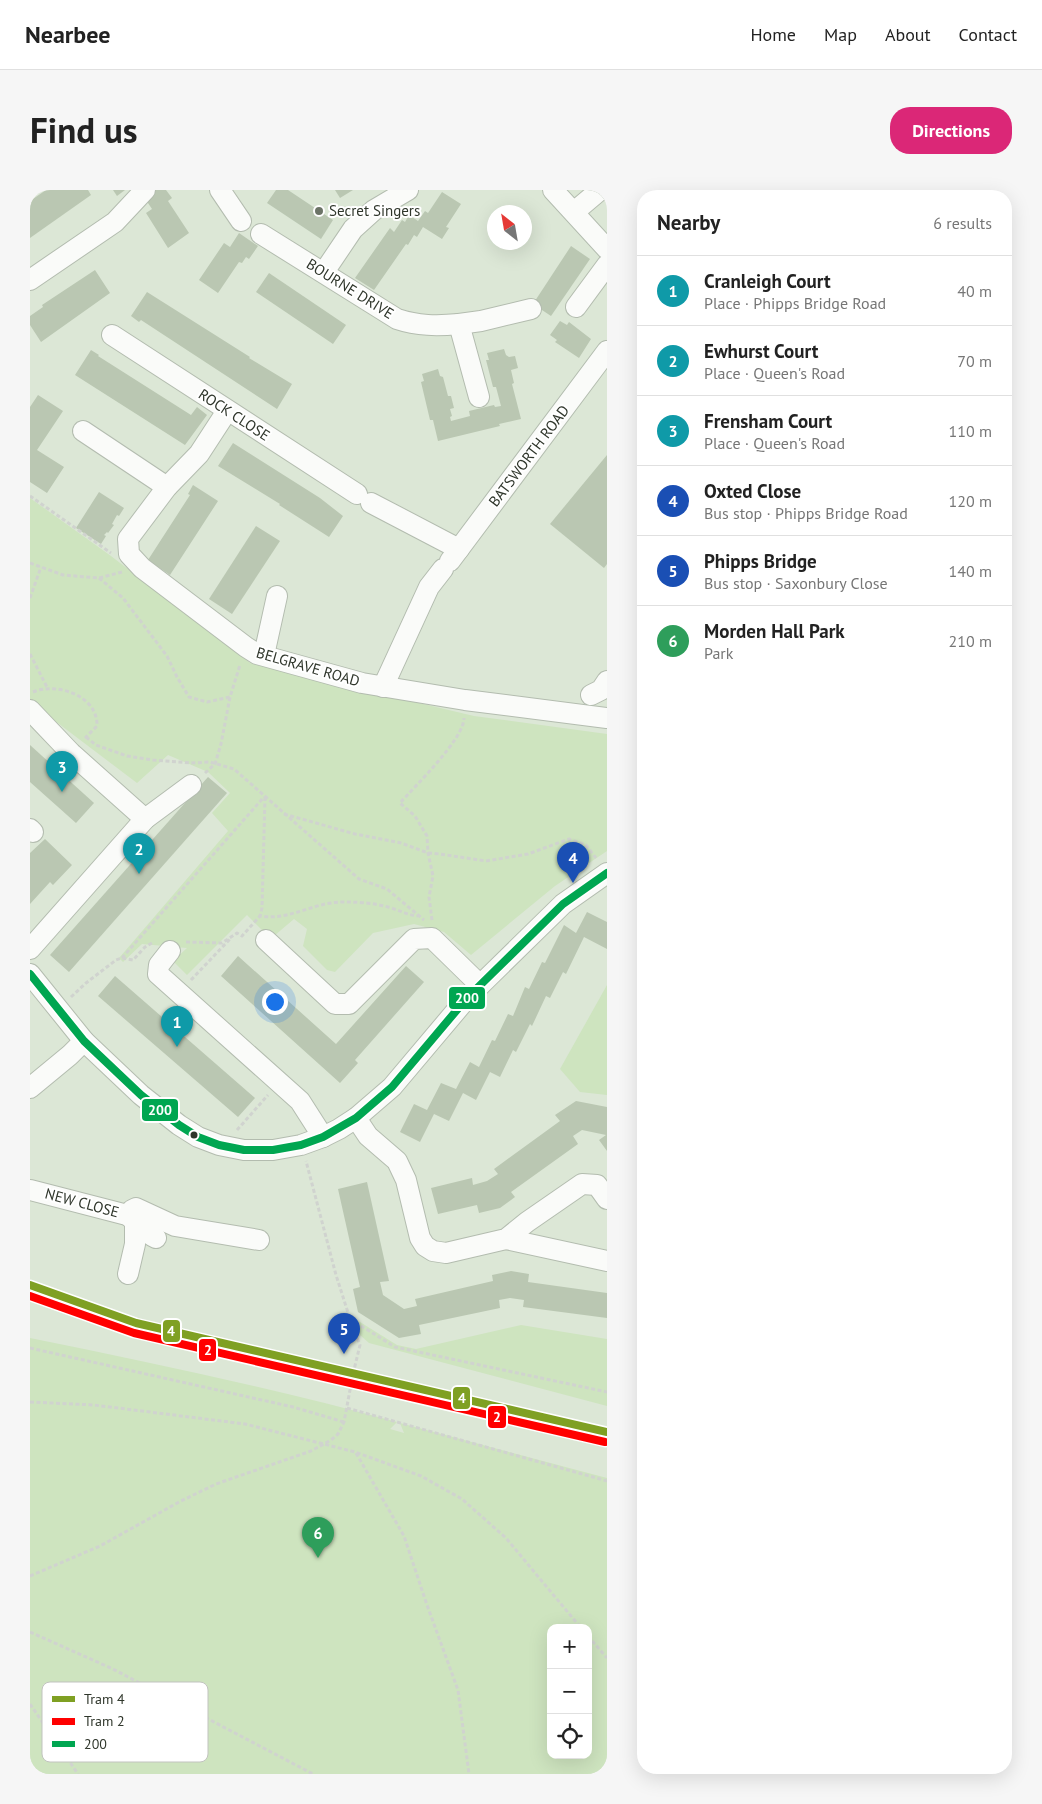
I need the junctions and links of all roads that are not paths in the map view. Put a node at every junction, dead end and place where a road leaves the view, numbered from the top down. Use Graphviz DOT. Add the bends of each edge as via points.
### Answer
graph roads {
  1 [pos="145,190"];
  2 [pos="220,190"];
  3 [pos="408,190"];
  4 [pos="554,190"];
  5 [pos="600,190"];
  6 [pos="574,212"];
  7 [pos="241,220"];
  8 [pos="261,234"];
  9 [pos="607,249"];
  10 [pos="607,265"];
  11 [pos="324,272"];
  12 [pos="30,280"];
  13 [pos="576,307"];
  14 [pos="531,309"];
  15 [pos="459,324"];
  16 [pos="112,335"];
  17 [pos="607,351"];
  18 [pos="479,398"];
  19 [pos="227,411"];
  20 [pos="82,431"];
  21 [pos="167,487"];
  22 [pos="451,560"];
  23 [pos="277,596"];
  24 [pos="264,655"];
  25 [pos="607,681"];
  26 [pos="383,687"];
  27 [pos="591,695"];
  28 [pos="30,710"];
  29 [pos="607,718"];
  30 [pos="191,785"];
  31 [pos="145,819"];
  32 [pos="607,873"];
  33 [pos="266,940"];
  34 [pos="30,949"];
  35 [pos="170,951"];
  36 [pos="30,974"];
  37 [pos="480,985"];
  38 [pos="84,1041"];
  39 [pos="30,1088"];
  40 [pos="356,1118"];
  41 [pos="323,1137"];
  42 [pos="30,1190"];
  43 [pos="607,1199"];
  44 [pos="131,1218"];
  45 [pos="156,1238"];
  46 [pos="506,1239"];
  47 [pos="259,1240"];
  48 [pos="607,1261"];
  49 [pos="128,1274"];
  1 -- 12 [label="street" via="115,222"];
  2 -- 7 [label="street"];
  3 -- 11 [label="street" via="374,210 353,229"];
  4 -- 6 [label="street"];
  5 -- 6 [label="street"];
  6 -- 9 [label="street"];
  8 -- 11 [label="street, BOURNE DRIVE"];
  10 -- 13 [label="street"];
  11 -- 15 [label="street, BOURNE DRIVE" via="397,319 412,324"];
  14 -- 15 [label="street, BOURNE DRIVE" via="512,321"];
  15 -- 18 [label="street"];
  16 -- 19 [label="street, ROCK CLOSE"];
  17 -- 22 [label="street, BATSWORTH ROAD"];
  19 -- 21 [label="street" via="199,454"];
  19 -- 22 [label="street, ROCK CLOSE" via="364,499"];
  20 -- 21 [label="street"];
  21 -- 24 [label="street, BELGRAVE ROAD" via="128,539 136,561 246,647"];
  22 -- 26 [label="street, BATSWORTH ROAD" via="429,587"];
  23 -- 24 [label="street"];
  24 -- 26 [label="street, BELGRAVE ROAD"];
  25 -- 27 [label="street"];
  26 -- 29 [label="street, BELGRAVE ROAD"];
  28 -- 31 [label="street"];
  30 -- 31 [label="street"];
  31 -- 34 [label="street"];
  32 -- 37 [label="street" via="563,904"];
  33 -- 37 [label="street" via="335,1004 349,1004 414,939 432,938"];
  35 -- 41 [label="street" via="159,965 158,974 300,1101"];
  36 -- 38 [label="street"];
  37 -- 40 [label="street" via="392,1087"];
  38 -- 39 [label="street"];
  38 -- 41 [label="street" via="141,1095 198,1137 244,1150 273,1150"];
  40 -- 41 [label="street"];
  40 -- 46 [label="street" via="368,1136 396,1161 406,1180 420,1238 425,1246 446,1253"];
  42 -- 44 [label="street, NEW CLOSE"];
  43 -- 46 [label="street" via="597,1185 582,1184"];
  44 -- 45 [label="street, NEW CLOSE"];
  44 -- 47 [label="street" via="132,1210 136,1208 175,1226"];
  44 -- 49 [label="street" via="135,1244"];
  46 -- 48 [label="street"];
}
